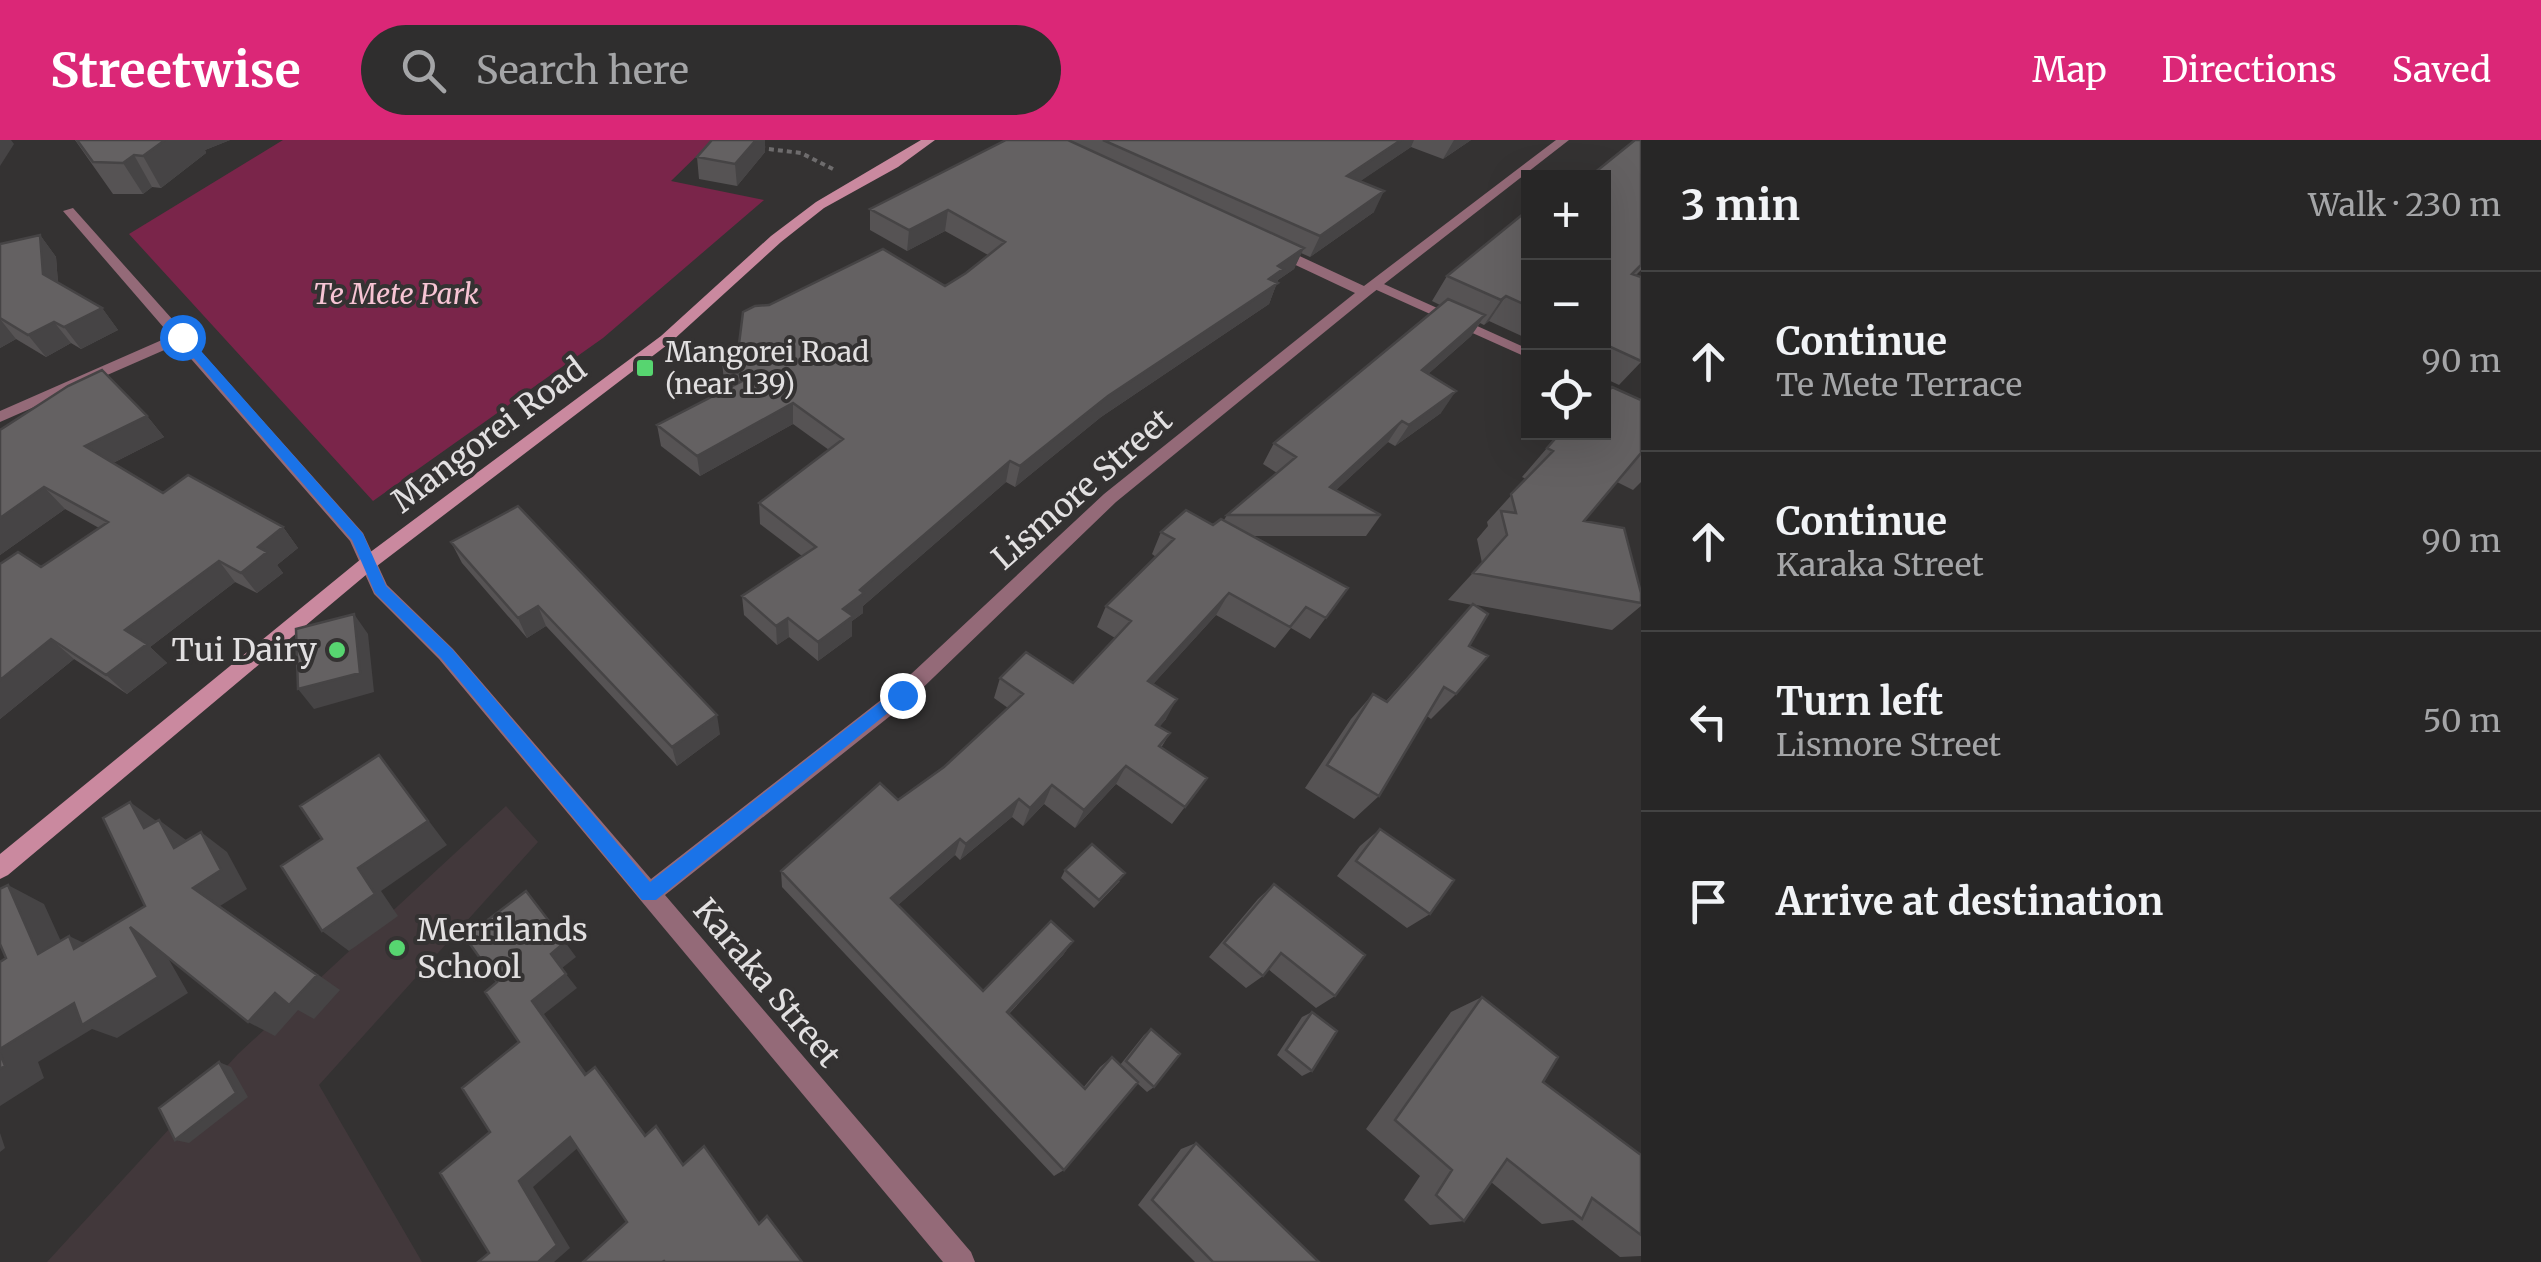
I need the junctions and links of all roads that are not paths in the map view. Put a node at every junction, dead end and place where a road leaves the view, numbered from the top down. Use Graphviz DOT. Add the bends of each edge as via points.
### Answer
graph roads {
  1 [pos="929,140"];
  2 [pos="1563,140"];
  3 [pos="69,211"];
  4 [pos="1264,245"];
  5 [pos="1370,288"];
  6 [pos="182,337"];
  7 [pos="1521,351"];
  8 [pos="1611,391"];
  9 [pos="1641,406"];
  10 [pos="0,417"];
  11 [pos="367,564"];
  12 [pos="0,868"];
  13 [pos="649,894"];
  14 [pos="961,1262"];
  1 -- 11 [label="main road, Mangorei Road" via="806,216 666,339"];
  2 -- 5 [label="street, Lismore Street"];
  3 -- 6 [label="street, Karaka Street"];
  4 -- 5 [label="street"];
  5 -- 7 [label="street"];
  5 -- 13 [label="street, Lismore Street" via="1110,498 902,695"];
  6 -- 10 [label="street"];
  6 -- 11 [label="street, Karaka Street" via="358,538"];
  8 -- 9 [label="street"];
  11 -- 12 [label="main road, Mangorei Road"];
  11 -- 13 [label="street, Karaka Street" via="380,589 446,654"];
  13 -- 14 [label="street, Karaka Street"];
}
